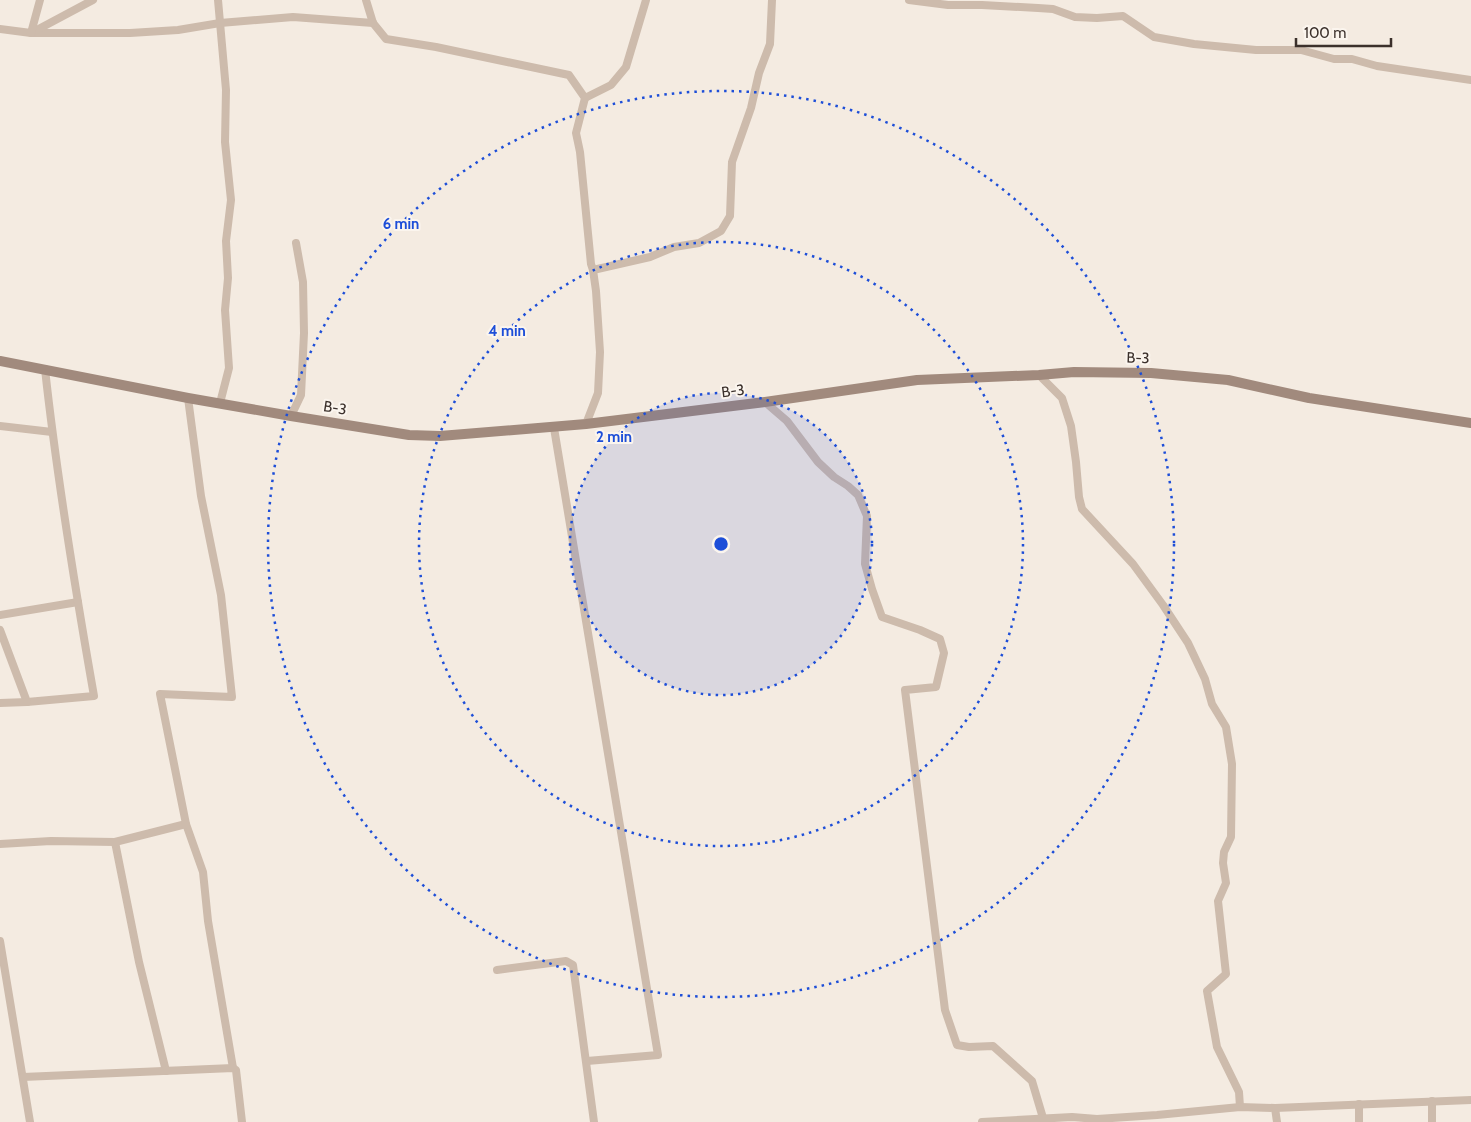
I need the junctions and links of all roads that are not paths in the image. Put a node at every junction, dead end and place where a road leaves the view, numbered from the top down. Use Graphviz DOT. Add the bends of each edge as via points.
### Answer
graph roads {
  1 [pos="40,0"];
  2 [pos="93,0"];
  3 [pos="218,0"];
  4 [pos="366,0"];
  5 [pos="646,0"];
  6 [pos="772,0"];
  7 [pos="909,0"];
  8 [pos="220,23"];
  9 [pos="373,23"];
  10 [pos="0,29"];
  11 [pos="32,33"];
  12 [pos="1471,80"];
  13 [pos="585,98"];
  14 [pos="296,243"];
  15 [pos="593,270"];
  16 [pos="0,361"];
  17 [pos="45,369"];
  18 [pos="1039,376"];
  19 [pos="188,398"];
  20 [pos="766,402"];
  21 [pos="220,403"];
  22 [pos="291,416"];
  23 [pos="1471,423"];
  24 [pos="586,424"];
  25 [pos="0,426"];
  26 [pos="554,428"];
  27 [pos="52,432"];
  28 [pos="78,602"];
  29 [pos="0,615"];
  30 [pos="0,630"];
  31 [pos="28,702"];
  32 [pos="0,703"];
  33 [pos="186,824"];
  34 [pos="115,842"];
  35 [pos="0,844"];
  36 [pos="0,941"];
  37 [pos="497,970"];
  38 [pos="587,1061"];
  39 [pos="232,1068"];
  40 [pos="166,1071"];
  41 [pos="23,1077"];
  42 [pos="1471,1100"];
  43 [pos="1432,1101"];
  44 [pos="1358,1104"];
  45 [pos="1240,1107"];
  46 [pos="1275,1108"];
  47 [pos="1043,1118"];
  48 [pos="1072,1120"];
  49 [pos="30,1122"];
  50 [pos="242,1122"];
  51 [pos="594,1122"];
  52 [pos="982,1122"];
  53 [pos="1277,1122"];
  54 [pos="1359,1122"];
  55 [pos="1432,1122"];
  1 -- 11 [label="street"];
  2 -- 11 [label="street"];
  3 -- 8 [label="street"];
  4 -- 9 [label="street"];
  5 -- 13 [label="street" via="626,67 611,85"];
  6 -- 15 [label="street" via="770,44 732,162 730,216 721,231 699,243"];
  7 -- 12 [label="street" via="948,5 1054,9 1075,17 1124,16 1154,37 1256,50 1301,50 1334,59 1352,59 1377,66"];
  8 -- 9 [label="street" via="293,17"];
  8 -- 11 [label="street" via="130,33"];
  8 -- 21 [label="street" via="231,200 226,241 228,278 225,310 229,368"];
  9 -- 13 [label="street" via="386,39 569,75"];
  10 -- 11 [label="street"];
  13 -- 15 [label="street" via="576,133"];
  14 -- 22 [label="street" via="303,282 304,333 301,395"];
  15 -- 24 [label="street" via="600,352 598,392"];
  16 -- 17 [label="main road, B-3"];
  17 -- 19 [label="main road, B-3"];
  17 -- 27 [label="street"];
  18 -- 20 [label="main road, B-3" via="916,380"];
  18 -- 23 [label="main road, B-3" via="1074,372 1132,373 1228,380 1309,398"];
  18 -- 45 [label="street" via="1062,398 1071,426 1082,509 1133,564 1183,635 1205,679 1212,704 1226,727 1232,764 1230,837 1223,863 1226,883 1218,901 1226,974 1207,991 1217,1047 1239,1092"];
  19 -- 21 [label="main road, B-3"];
  19 -- 33 [label="street" via="201,496 221,595 232,697 160,694"];
  20 -- 24 [label="main road, B-3"];
  20 -- 47 [label="street" via="787,421 818,462 858,495 867,516 865,564 882,617 940,639 944,653 936,687 905,690 945,1010 957,1045 993,1046 1032,1081"];
  21 -- 22 [label="main road, B-3"];
  22 -- 26 [label="main road, B-3" via="409,435"];
  24 -- 26 [label="main road, B-3"];
  25 -- 27 [label="street"];
  26 -- 38 [label="street" via="658,1056"];
  27 -- 28 [label="street"];
  28 -- 29 [label="street"];
  28 -- 31 [label="street" via="94,696"];
  30 -- 31 [label="street"];
  31 -- 32 [label="street"];
  33 -- 34 [label="street"];
  33 -- 39 [label="street" via="203,872"];
  34 -- 35 [label="street"];
  34 -- 40 [label="street" via="139,962"];
  36 -- 41 [label="street"];
  37 -- 38 [label="street" via="566,961 573,965"];
  38 -- 51 [label="street"];
  39 -- 40 [label="street"];
  39 -- 50 [label="street" via="236,1070"];
  40 -- 41 [label="street"];
  41 -- 49 [label="street"];
  42 -- 43 [label="street"];
  43 -- 44 [label="street"];
  43 -- 55 [label="street"];
  44 -- 46 [label="street"];
  44 -- 54 [label="street"];
  45 -- 46 [label="street"];
  45 -- 48 [label="street"];
  46 -- 53 [label="street"];
  47 -- 48 [label="street"];
  47 -- 52 [label="street"];
}
